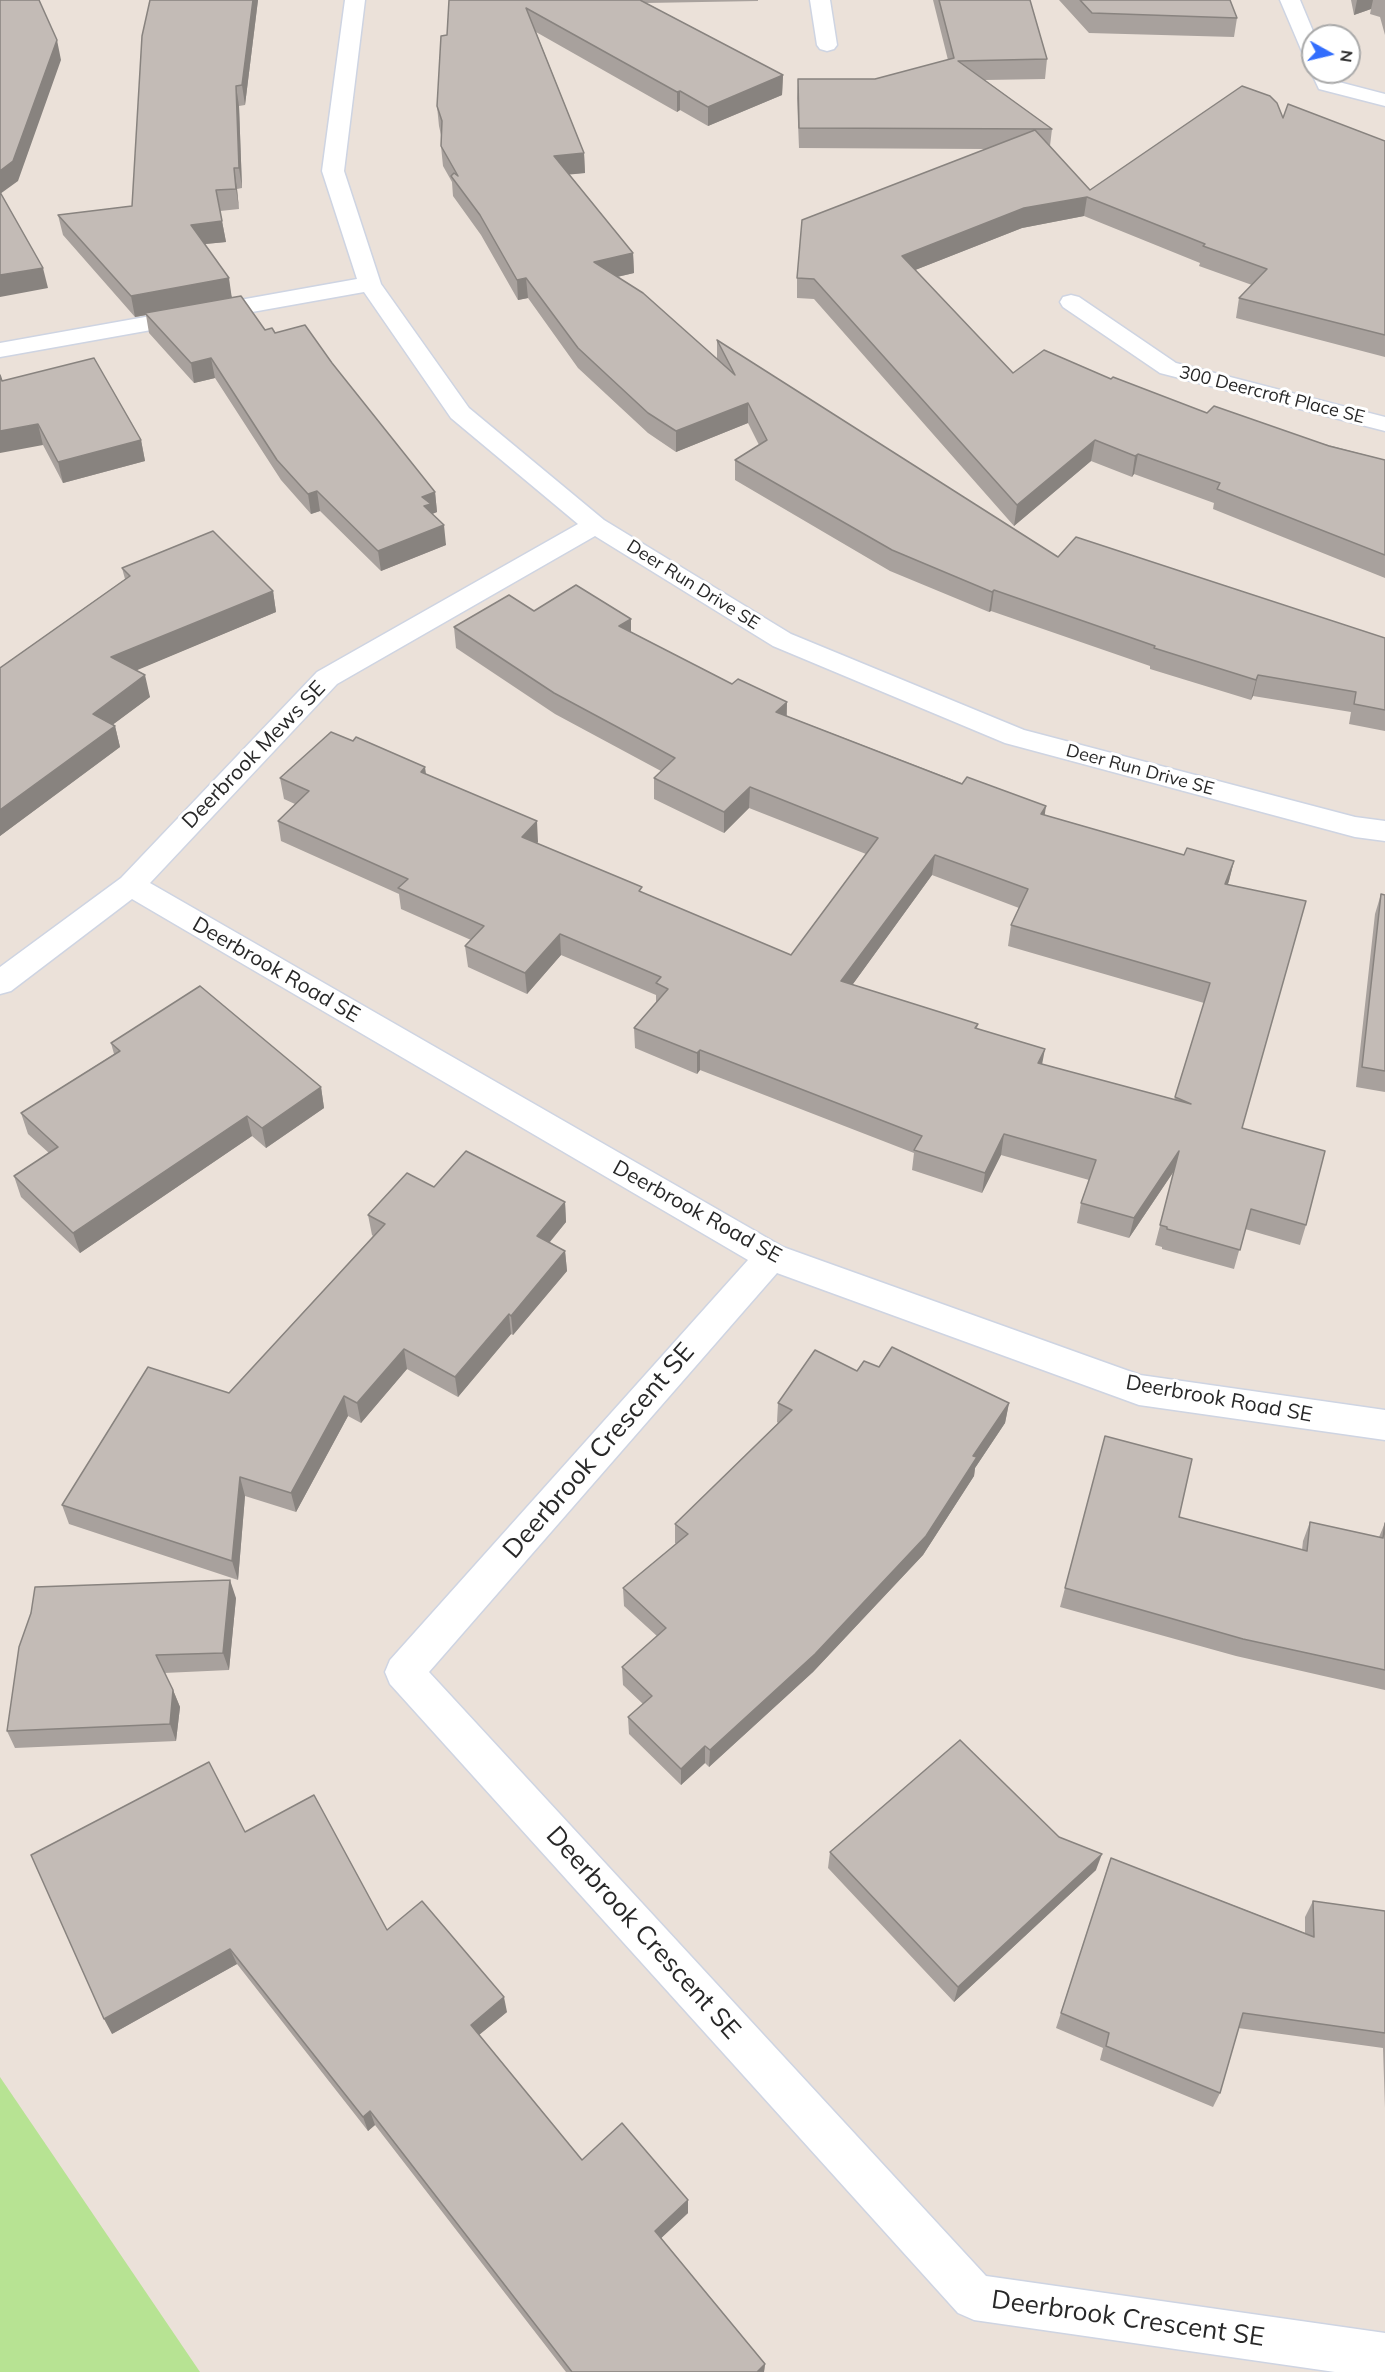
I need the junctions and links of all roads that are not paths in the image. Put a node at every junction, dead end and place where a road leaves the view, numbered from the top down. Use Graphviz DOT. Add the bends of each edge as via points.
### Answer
graph roads {
  1 [pos="355,0"];
  2 [pos="820,0"];
  3 [pos="1290,0"];
  4 [pos="1301,26"];
  5 [pos="827,45"];
  6 [pos="1326,84"];
  7 [pos="1385,100"];
  8 [pos="370,284"];
  9 [pos="1071,302"];
  10 [pos="0,350"];
  11 [pos="1385,424"];
  12 [pos="595,525"];
  13 [pos="1385,831"];
  14 [pos="131,885"];
  15 [pos="0,983"];
  16 [pos="771,1257"];
  17 [pos="1385,1425"];
  18 [pos="1385,2356"];
  1 -- 8 [label="street, Deer Run Drive SE" via="333,171"];
  2 -- 5 [label="street"];
  3 -- 4 [label="street"];
  6 -- 7 [label="street"];
  8 -- 10 [label="street"];
  8 -- 12 [label="street, Deer Run Drive SE" via="460,413"];
  9 -- 11 [label="street, 300 Deercroft Place SE" via="1168,368"];
  12 -- 13 [label="street, Deer Run Drive SE" via="782,640 1015,736 1354,827"];
  12 -- 14 [label="street, Deerbrook Mews SE" via="327,678"];
  14 -- 15 [label="street, Deerbrook Mews SE"];
  14 -- 16 [label="street, Deerbrook Road SE"];
  16 -- 17 [label="street, Deerbrook Road SE" via="1139,1390"];
  16 -- 18 [label="street, Deerbrook Crescent SE" via="404,1672 974,2297"];
}
